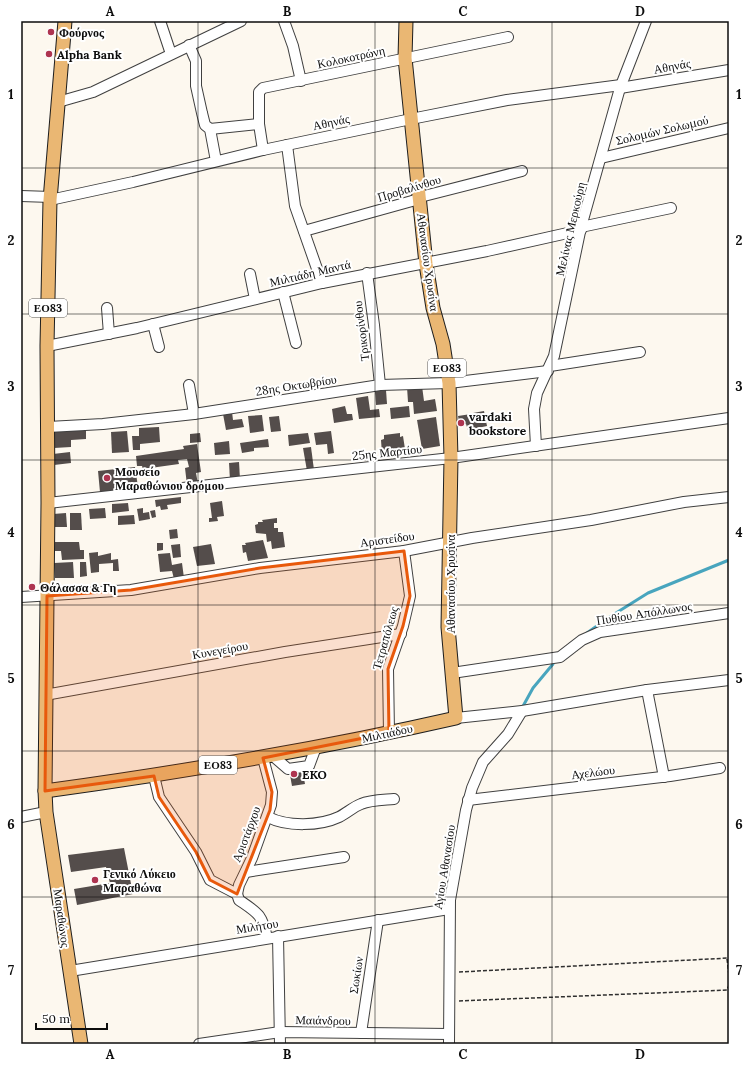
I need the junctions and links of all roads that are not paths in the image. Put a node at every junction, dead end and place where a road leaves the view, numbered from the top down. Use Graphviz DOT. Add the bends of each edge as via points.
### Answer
graph roads {
  1 [pos="65,21"];
  2 [pos="160,21"];
  3 [pos="241,21"];
  4 [pos="284,21"];
  5 [pos="406,21"];
  6 [pos="646,21"];
  7 [pos="508,37"];
  8 [pos="190,45"];
  9 [pos="171,54"];
  10 [pos="405,58"];
  11 [pos="729,70"];
  12 [pos="301,81"];
  13 [pos="620,87"];
  14 [pos="58,102"];
  15 [pos="411,119"];
  16 [pos="259,124"];
  17 [pos="729,128"];
  18 [pos="210,129"];
  19 [pos="287,145"];
  20 [pos="263,150"];
  21 [pos="601,158"];
  22 [pos="216,161"];
  23 [pos="522,171"];
  24 [pos="21,196"];
  25 [pos="50,198"];
  26 [pos="419,198"];
  27 [pos="671,208"];
  28 [pos="581,229"];
  29 [pos="304,232"];
  30 [pos="426,264"];
  31 [pos="367,273"];
  32 [pos="250,274"];
  33 [pos="322,283"];
  34 [pos="282,292"];
  35 [pos="255,299"];
  36 [pos="107,308"];
  37 [pos="153,324"];
  38 [pos="109,334"];
  39 [pos="296,343"];
  40 [pos="47,346"];
  41 [pos="159,348"];
  42 [pos="640,352"];
  43 [pos="549,368"];
  44 [pos="449,383"];
  45 [pos="189,385"];
  46 [pos="380,385"];
  47 [pos="194,414"];
  48 [pos="729,418"];
  49 [pos="48,427"];
  50 [pos="536,446"];
  51 [pos="451,458"];
  52 [pos="729,497"];
  53 [pos="48,503"];
  54 [pos="450,542"];
  55 [pos="404,551"];
  56 [pos="47,596"];
  57 [pos="21,597"];
  58 [pos="729,614"];
  59 [pos="400,634"];
  60 [pos="452,673"];
  61 [pos="729,680"];
  62 [pos="647,690"];
  63 [pos="45,695"];
  64 [pos="522,711"];
  65 [pos="456,718"];
  66 [pos="389,733"];
  67 [pos="268,757"];
  68 [pos="720,768"];
  69 [pos="154,776"];
  70 [pos="664,776"];
  71 [pos="45,791"];
  72 [pos="394,798"];
  73 [pos="468,800"];
  74 [pos="46,812"];
  75 [pos="21,817"];
  76 [pos="268,817"];
  77 [pos="344,857"];
  78 [pos="246,872"];
  79 [pos="237,894"];
  80 [pos="449,909"];
  81 [pos="378,920"];
  82 [pos="278,936"];
  83 [pos="267,938"];
  84 [pos="70,971"];
  85 [pos="280,1032"];
  86 [pos="360,1033"];
  87 [pos="449,1039"];
  88 [pos="81,1044"];
  89 [pos="199,1044"];
  90 [pos="280,1044"];
  1 -- 14 [label="main road, ΕΟ83"];
  2 -- 9 [label="street"];
  3 -- 8 [label="street"];
  4 -- 12 [label="street"];
  5 -- 10 [label="main road, Αθανασίου Χρυσίνα / ΕΟ83"];
  6 -- 13 [label="street, Μελίνας Μερκούρη"];
  7 -- 10 [label="street, Κολοκοτρώνη"];
  8 -- 9 [label="street"];
  8 -- 18 [label="street" via="196,61 196,86 202,113 205,125"];
  9 -- 14 [label="street" via="93,92"];
  10 -- 12 [label="street, Κολοκοτρώνη"];
  10 -- 15 [label="main road, Αθανασίου Χρυσίνα / ΕΟ83"];
  11 -- 13 [label="street, Αθηνάς"];
  12 -- 16 [label="street, Κολοκοτρώνη" via="263,88 258,92"];
  13 -- 15 [label="street, Αθηνάς" via="507,100"];
  13 -- 21 [label="street, Μελίνας Μερκούρη"];
  14 -- 25 [label="main road, ΕΟ83"];
  15 -- 19 [label="street, Αθηνάς"];
  15 -- 26 [label="main road, Αθανασίου Χρυσίνα / ΕΟ83"];
  16 -- 18 [label="street"];
  16 -- 20 [label="street, Κολοκοτρώνη"];
  17 -- 21 [label="street, Σολομών Σολωμού"];
  18 -- 22 [label="street"];
  19 -- 20 [label="street, Αθηνάς"];
  19 -- 29 [label="street" via="296,206"];
  20 -- 22 [label="street, Αθηνάς"];
  21 -- 28 [label="street, Μελίνας Μερκούρη"];
  22 -- 25 [label="street, Αθηνάς" via="133,182"];
  23 -- 26 [label="street, Προβαλίνθου"];
  24 -- 25 [label="street, Αθηνάς"];
  25 -- 40 [label="main road, ΕΟ83"];
  26 -- 29 [label="street, Προβαλίνθου"];
  26 -- 30 [label="main road, Αθανασίου Χρυσίνα / ΕΟ83"];
  27 -- 28 [label="street, Μιλτιάδη Μαντά"];
  28 -- 30 [label="street, Μιλτιάδη Μαντά"];
  28 -- 43 [label="street, Μελίνας Μερκούρη" via="568,295"];
  29 -- 33 [label="street"];
  30 -- 31 [label="street, Μιλτιάδη Μαντά"];
  30 -- 44 [label="main road, Αθανασίου Χρυσίνα / ΕΟ83"];
  31 -- 33 [label="street, Μιλτιάδη Μαντά"];
  31 -- 46 [label="street, Τρικορίνθου"];
  32 -- 35 [label="street"];
  33 -- 34 [label="street, Μιλτιάδη Μαντά"];
  34 -- 35 [label="street, Μιλτιάδη Μαντά"];
  34 -- 39 [label="street"];
  35 -- 37 [label="street, Μιλτιάδη Μαντά"];
  36 -- 38 [label="street"];
  37 -- 38 [label="street, Μιλτιάδη Μαντά"];
  37 -- 41 [label="street"];
  38 -- 40 [label="street, Μιλτιάδη Μαντά"];
  40 -- 49 [label="main road, ΕΟ83"];
  42 -- 43 [label="street, 28ης Οκτωβρίου"];
  43 -- 44 [label="street, 28ης Οκτωβρίου"];
  43 -- 50 [label="street, Μελίνας Μερκούρη" via="535,399"];
  44 -- 46 [label="street, 28ης Οκτωβρίου"];
  44 -- 51 [label="main road, Αθανασίου Χρυσίνα / ΕΟ83"];
  45 -- 47 [label="street"];
  46 -- 47 [label="street, 28ης Οκτωβρίου"];
  47 -- 49 [label="street, 28ης Οκτωβρίου"];
  48 -- 50 [label="street, 25ης Μαρτίου"];
  49 -- 53 [label="main road, ΕΟ83"];
  50 -- 51 [label="street, 25ης Μαρτίου"];
  51 -- 53 [label="street, 25ης Μαρτίου"];
  51 -- 54 [label="main road, Αθανασίου Χρυσίνα / ΕΟ83"];
  52 -- 54 [label="street, Αριστείδου" via="684,502 591,520"];
  53 -- 56 [label="main road, ΕΟ83"];
  54 -- 55 [label="street, Αριστείδου"];
  54 -- 60 [label="main road, Αθανασίου Χρυσίνα / ΕΟ83" via="448,627"];
  55 -- 56 [label="street, Αριστείδου" via="260,568 131,590"];
  55 -- 59 [label="street, Τετραπόλεως" via="410,596"];
  56 -- 57 [label="street, Αριστείδου"];
  56 -- 63 [label="main road, ΕΟ83"];
  58 -- 60 [label="street, Πυθίου Απόλλωνος" via="600,632 582,640 560,657"];
  59 -- 63 [label="street, Κυνεγείρου"];
  59 -- 66 [label="street, Τετραπόλεως" via="388,669"];
  60 -- 65 [label="main road, Αθανασίου Χρυσίνα / ΕΟ83"];
  61 -- 62 [label="street, Μιλτιάδου"];
  62 -- 64 [label="street, Μιλτιάδου"];
  62 -- 70 [label="street"];
  63 -- 71 [label="main road, ΕΟ83"];
  64 -- 65 [label="street, Μιλτιάδου"];
  64 -- 73 [label="street, Αγίου Αθανασίου" via="508,734 483,762"];
  65 -- 66 [label="main road, Μιλτιάδου / ΕΟ83"];
  66 -- 67 [label="main road, Μιλτιάδου / ΕΟ83"];
  67 -- 69 [label="main road, Μιλτιάδου / ΕΟ83"];
  67 -- 76 [label="street, Αριστάρχου" via="272,796"];
  68 -- 70 [label="street, Αχελώου"];
  69 -- 71 [label="main road, Μιλτιάδου / ΕΟ83"];
  69 -- 79 [label="street" via="159,797 196,852 210,880"];
  70 -- 73 [label="street, Αχελώου"];
  71 -- 74 [label="main road, Μαραθώνος / ΕΟ83"];
  72 -- 76 [label="street" via="363,803 338,818 326,821 291,825"];
  73 -- 80 [label="street, Αγίου Αθανασίου"];
  74 -- 75 [label="street"];
  74 -- 84 [label="main road, Μαραθώνος / ΕΟ83"];
  76 -- 78 [label="street, Αριστάρχου"];
  77 -- 78 [label="street"];
  78 -- 79 [label="street, Αριστάρχου"];
  79 -- 83 [label="street" via="239,900 250,906 262,918"];
  80 -- 81 [label="street, Μιλήτου"];
  80 -- 87 [label="street, Αγίου Αθανασίου"];
  81 -- 82 [label="street, Μιλήτου"];
  81 -- 86 [label="street, Σωκίων"];
  82 -- 83 [label="street, Μιλήτου"];
  82 -- 85 [label="street"];
  83 -- 84 [label="street, Μιλήτου"];
  84 -- 88 [label="main road, Μαραθώνος / ΕΟ83"];
  85 -- 86 [label="street, Μαιάνδρου"];
  85 -- 89 [label="street, Μαιάνδρου"];
  85 -- 90 [label="street"];
  86 -- 87 [label="street, Μαιάνδρου"];
}
